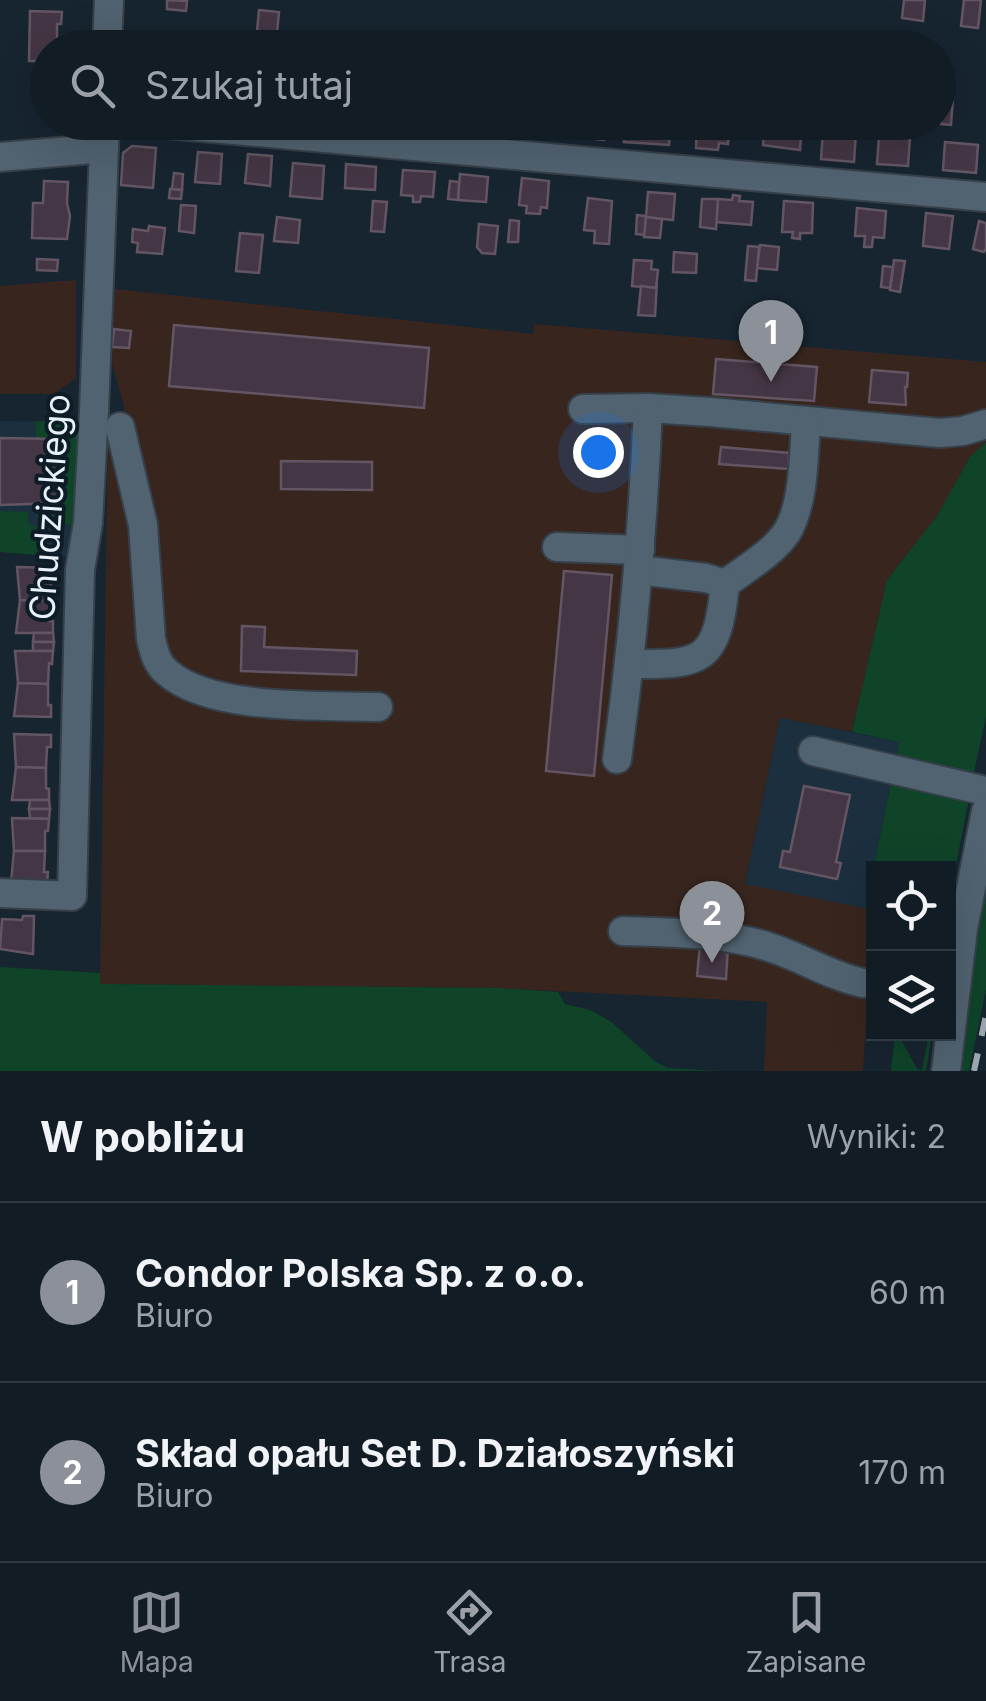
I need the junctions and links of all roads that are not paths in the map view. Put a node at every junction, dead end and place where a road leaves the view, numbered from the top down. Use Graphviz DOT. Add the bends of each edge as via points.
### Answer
graph roads {
  1 [pos="108,0"];
  2 [pos="107,30"];
  3 [pos="81,140"];
  4 [pos="105,140"];
  5 [pos="346,140"];
  6 [pos="0,157"];
  7 [pos="986,197"];
  8 [pos="648,408"];
  9 [pos="583,409"];
  10 [pos="806,422"];
  11 [pos="986,424"];
  12 [pos="120,428"];
  13 [pos="557,547"];
  14 [pos="639,560"];
  15 [pos="725,584"];
  16 [pos="629,664"];
  17 [pos="378,707"];
  18 [pos="813,752"];
  19 [pos="616,759"];
  20 [pos="986,790"];
  21 [pos="986,810"];
  22 [pos="0,893"];
  23 [pos="623,931"];
  24 [pos="863,983"];
  25 [pos="946,1071"];
  1 -- 2 [label="street"];
  3 -- 6 [label="street"];
  4 -- 22 [label="street, Chudzickiego" via="88,523 80,570 72,896"];
  5 -- 7 [label="street"];
  8 -- 9 [label="street"];
  8 -- 10 [label="street"];
  8 -- 14 [label="street"];
  10 -- 11 [label="street" via="940,434"];
  10 -- 15 [label="street" via="790,525"];
  12 -- 17 [label="street" via="142,526 151,640 169,675 232,699"];
  13 -- 14 [label="street"];
  14 -- 15 [label="street"];
  14 -- 16 [label="street"];
  15 -- 16 [label="street" via="718,631 706,651 675,664"];
  16 -- 19 [label="street"];
  18 -- 20 [label="street"];
  21 -- 25 [label="street"];
  23 -- 24 [label="street" via="746,940"];
}
